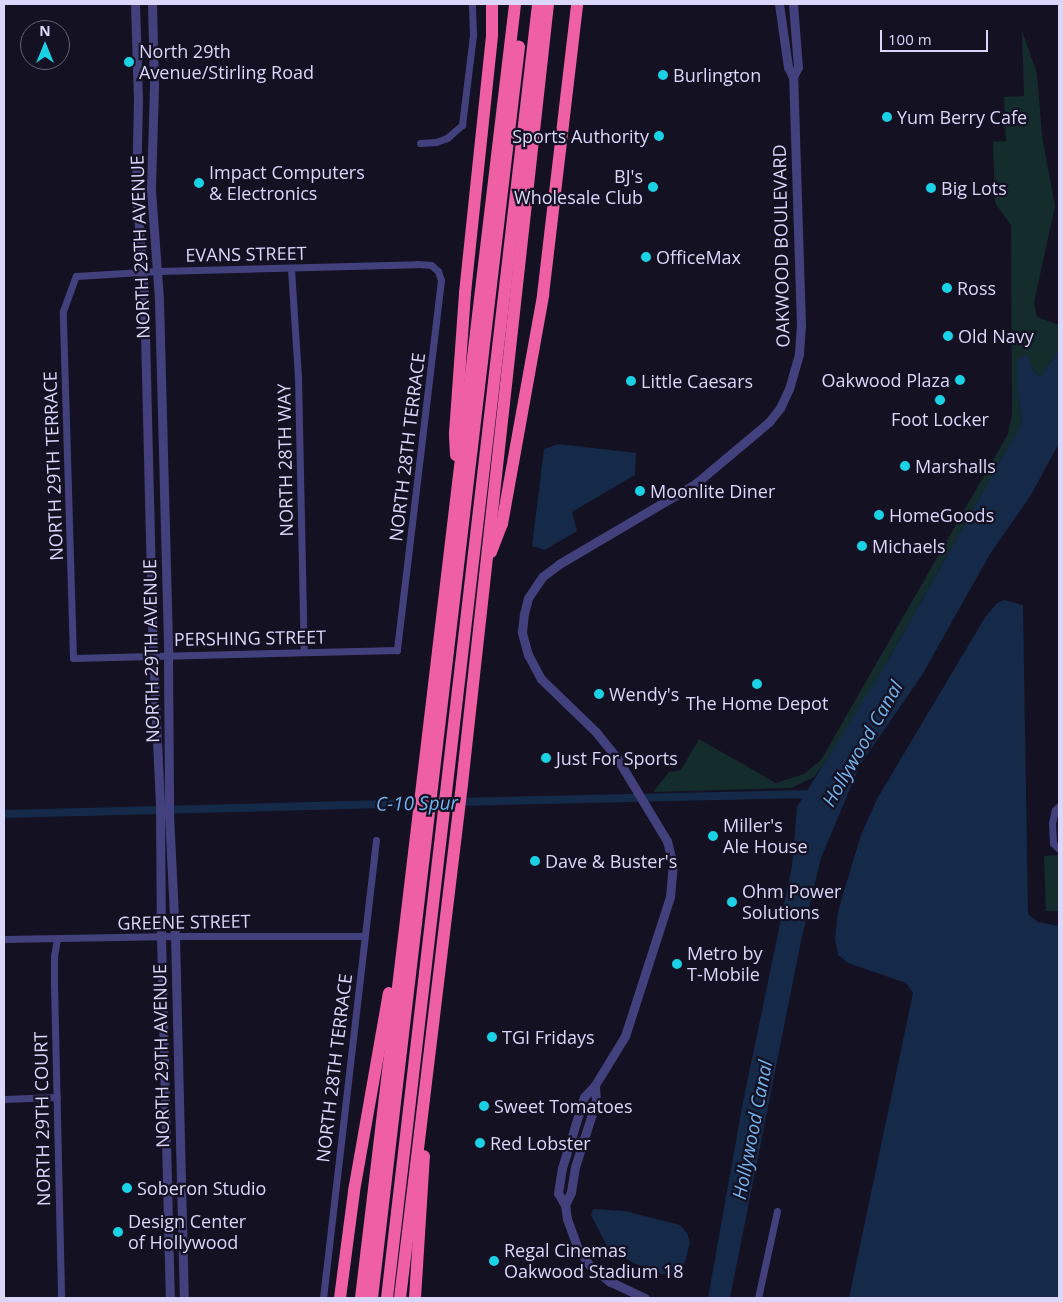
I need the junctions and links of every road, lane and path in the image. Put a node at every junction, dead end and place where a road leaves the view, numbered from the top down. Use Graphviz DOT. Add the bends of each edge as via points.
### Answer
graph roads {
  1 [pos="135,4"];
  2 [pos="152,4"];
  3 [pos="472,4"];
  4 [pos="492,4"];
  5 [pos="515,4"];
  6 [pos="524,4"];
  7 [pos="538,4"];
  8 [pos="548,4"];
  9 [pos="577,4"];
  10 [pos="779,4"];
  11 [pos="793,4"];
  12 [pos="793,77"];
  13 [pos="420,143"];
  14 [pos="417,264"];
  15 [pos="291,268"];
  16 [pos="158,270"];
  17 [pos="142,272"];
  18 [pos="76,276"];
  19 [pos="458,487"];
  20 [pos="486,566"];
  21 [pos="397,650"];
  22 [pos="304,652"];
  23 [pos="168,655"];
  24 [pos="153,656"];
  25 [pos="73,658"];
  26 [pos="427,785"];
  27 [pos="164,804"];
  28 [pos="1059,806"];
  29 [pos="165,815"];
  30 [pos="423,820"];
  31 [pos="451,820"];
  32 [pos="376,840"];
  33 [pos="1059,849"];
  34 [pos="404,935"];
  35 [pos="160,936"];
  36 [pos="174,936"];
  37 [pos="364,936"];
  38 [pos="57,939"];
  39 [pos="4,940"];
  40 [pos="430,1033"];
  41 [pos="57,1097"];
  42 [pos="4,1099"];
  43 [pos="777,1212"];
  44 [pos="61,1298"];
  45 [pos="170,1298"];
  46 [pos="184,1298"];
  47 [pos="322,1298"];
  48 [pos="340,1298"];
  49 [pos="361,1298"];
  50 [pos="372,1298"];
  51 [pos="387,1298"];
  52 [pos="400,1298"];
  53 [pos="416,1298"];
  54 [pos="645,1298"];
  55 [pos="758,1298"];
  1 -- 17 [label="street, NORTH 29TH AVENUE" via="136,189"];
  2 -- 16 [label="street, NORTH 29TH AVENUE" via="151,190"];
  3 -- 13 [label="street" via="470,66 462,125 447,138"];
  4 -- 19 [label="highway" via="492,34 463,312 455,433"];
  5 -- 19 [label="highway"];
  6 -- 26 [label="highway"];
  7 -- 31 [label="highway" via="448,785"];
  8 -- 20 [label="highway"];
  9 -- 20 [label="highway" via="543,295 502,524"];
  10 -- 12 [label="street, OAKWOOD BOULEVARD" via="788,67"];
  11 -- 12 [label="street, OAKWOOD BOULEVARD" via="798,67"];
  12 -- 54 [label="street, OAKWOOD BOULEVARD" via="801,326 799,353 789,389 769,422 696,484 542,577 528,598 524,614 522,632 528,654 541,679 597,733 617,758 667,841 672,856 670,897 626,1036 584,1098 562,1168 558,1193 565,1205 578,1249 590,1266 610,1282"];
  14 -- 15 [label="street, EVANS STREET"];
  14 -- 21 [label="street, NORTH 28TH TERRACE" via="431,265 441,280"];
  15 -- 16 [label="street, EVANS STREET"];
  15 -- 22 [label="street, NORTH 28TH WAY" via="298,377"];
  16 -- 17 [label="street, EVANS STREET"];
  16 -- 23 [label="street, NORTH 29TH AVENUE"];
  17 -- 18 [label="street, EVANS STREET"];
  17 -- 24 [label="street, NORTH 29TH AVENUE"];
  18 -- 25 [label="street, NORTH 29TH TERRACE" via="64,311"];
  19 -- 26 [label="highway"];
  20 -- 31 [label="highway" via="462,784"];
  21 -- 22 [label="street, PERSHING STREET"];
  22 -- 23 [label="street, PERSHING STREET"];
  23 -- 24 [label="street, PERSHING STREET"];
  23 -- 27 [label="street, NORTH 29TH AVENUE"];
  24 -- 25 [label="street, PERSHING STREET"];
  24 -- 27 [label="street, NORTH 29TH AVENUE"];
  26 -- 30 [label="highway"];
  27 -- 29 [label="street, NORTH 29TH AVENUE"];
  28 -- 33 [label="street" via="1052,823 1053,843"];
  29 -- 35 [label="street, NORTH 29TH AVENUE"];
  29 -- 36 [label="street, NORTH 29TH AVENUE"];
  30 -- 34 [label="highway"];
  30 -- 50 [label="highway"];
  31 -- 40 [label="highway"];
  31 -- 51 [label="highway"];
  32 -- 37 [label="street, NORTH 28TH TERRACE"];
  34 -- 48 [label="highway" via="396,953 374,1069"];
  34 -- 49 [label="highway"];
  35 -- 36 [label="street, GREENE STREET"];
  35 -- 38 [label="street, GREENE STREET"];
  35 -- 45 [label="street, NORTH 29TH AVENUE"];
  36 -- 37 [label="street, GREENE STREET"];
  36 -- 46 [label="street, NORTH 29TH AVENUE"];
  37 -- 47 [label="street, NORTH 28TH TERRACE"];
  38 -- 39 [label="street, GREENE STREET"];
  38 -- 41 [label="street, NORTH 29TH COURT" via="54,956"];
  40 -- 52 [label="highway"];
  40 -- 53 [label="highway"];
  41 -- 42 [label="street"];
  41 -- 44 [label="street, NORTH 29TH COURT"];
  43 -- 55 [label="street"];
}
